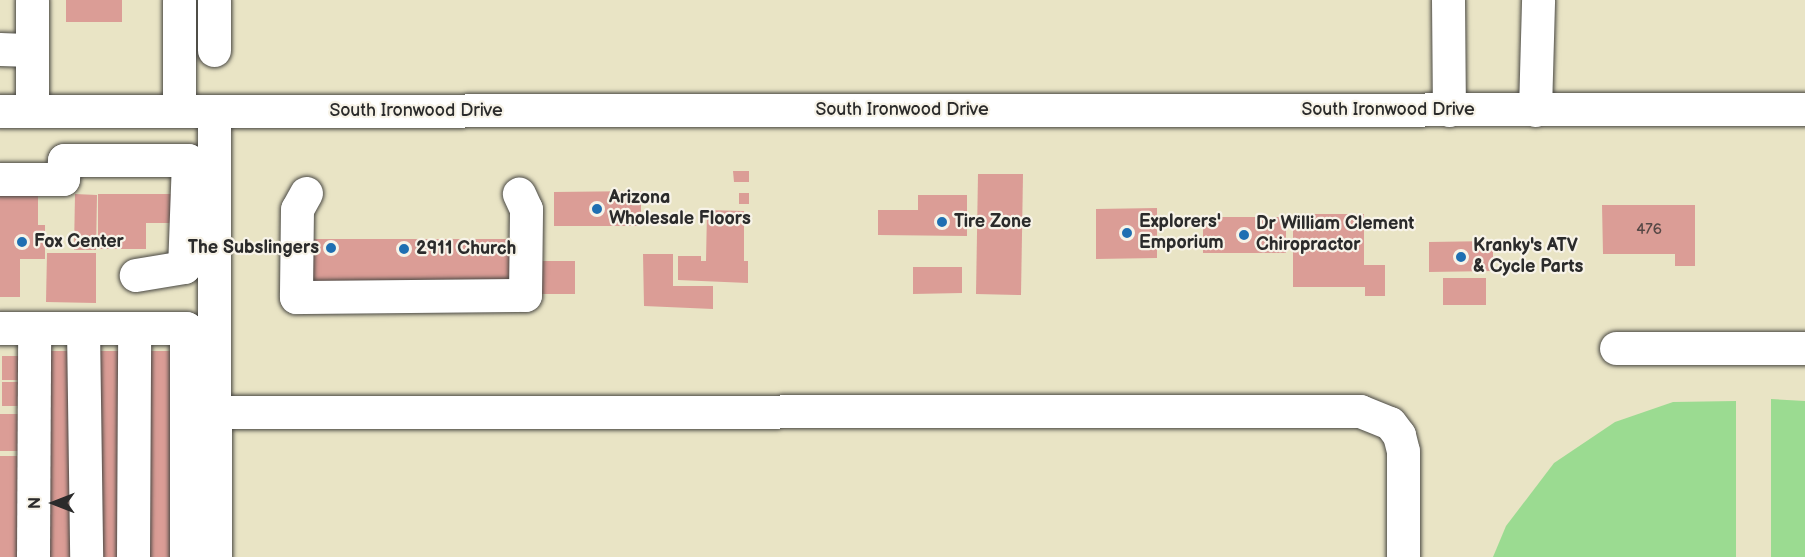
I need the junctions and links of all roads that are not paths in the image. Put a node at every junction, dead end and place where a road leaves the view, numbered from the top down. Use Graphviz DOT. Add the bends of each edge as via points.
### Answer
graph roads {
  1 [pos="32,0"];
  2 [pos="179,0"];
  3 [pos="214,0"];
  4 [pos="1448,0"];
  5 [pos="1538,0"];
  6 [pos="0,49"];
  7 [pos="32,50"];
  8 [pos="214,50"];
  9 [pos="1805,109"];
  10 [pos="1449,110"];
  11 [pos="1535,110"];
  12 [pos="0,111"];
  13 [pos="32,111"];
  14 [pos="179,111"];
  15 [pos="214,111"];
  16 [pos="0,179"];
  17 [pos="306,193"];
  18 [pos="519,194"];
  19 [pos="136,275"];
  20 [pos="0,328"];
  21 [pos="34,328"];
  22 [pos="83,328"];
  23 [pos="134,328"];
  24 [pos="1616,348"];
  25 [pos="1805,348"];
  26 [pos="215,412"];
  27 [pos="33,557"];
  28 [pos="86,557"];
  29 [pos="134,557"];
  30 [pos="186,557"];
  31 [pos="215,557"];
  32 [pos="1403,557"];
  1 -- 7 [label="main road"];
  2 -- 14 [label="main road"];
  3 -- 8 [label="main road"];
  4 -- 10 [label="main road"];
  5 -- 11 [label="main road"];
  6 -- 7 [label="main road"];
  7 -- 13 [label="main road"];
  9 -- 11 [label="main road, South Ironwood Drive"];
  10 -- 11 [label="main road, South Ironwood Drive"];
  10 -- 15 [label="main road, South Ironwood Drive"];
  12 -- 13 [label="main road, South Ironwood Drive"];
  13 -- 14 [label="main road, South Ironwood Drive"];
  14 -- 15 [label="main road, South Ironwood Drive"];
  15 -- 26 [label="main road"];
  16 -- 19 [label="main road" via="63,179 64,160 188,160 184,267"];
  17 -- 18 [label="main road" via="297,209 297,297 525,295 526,209"];
  20 -- 21 [label="main road"];
  21 -- 22 [label="main road"];
  21 -- 27 [label="main road"];
  22 -- 23 [label="main road"];
  22 -- 28 [label="main road"];
  23 -- 29 [label="main road"];
  23 -- 30 [label="main road" via="186,328"];
  24 -- 25 [label="main road"];
  26 -- 31 [label="main road"];
  26 -- 32 [label="main road" via="1360,411 1383,418 1399,435 1403,451"];
}
